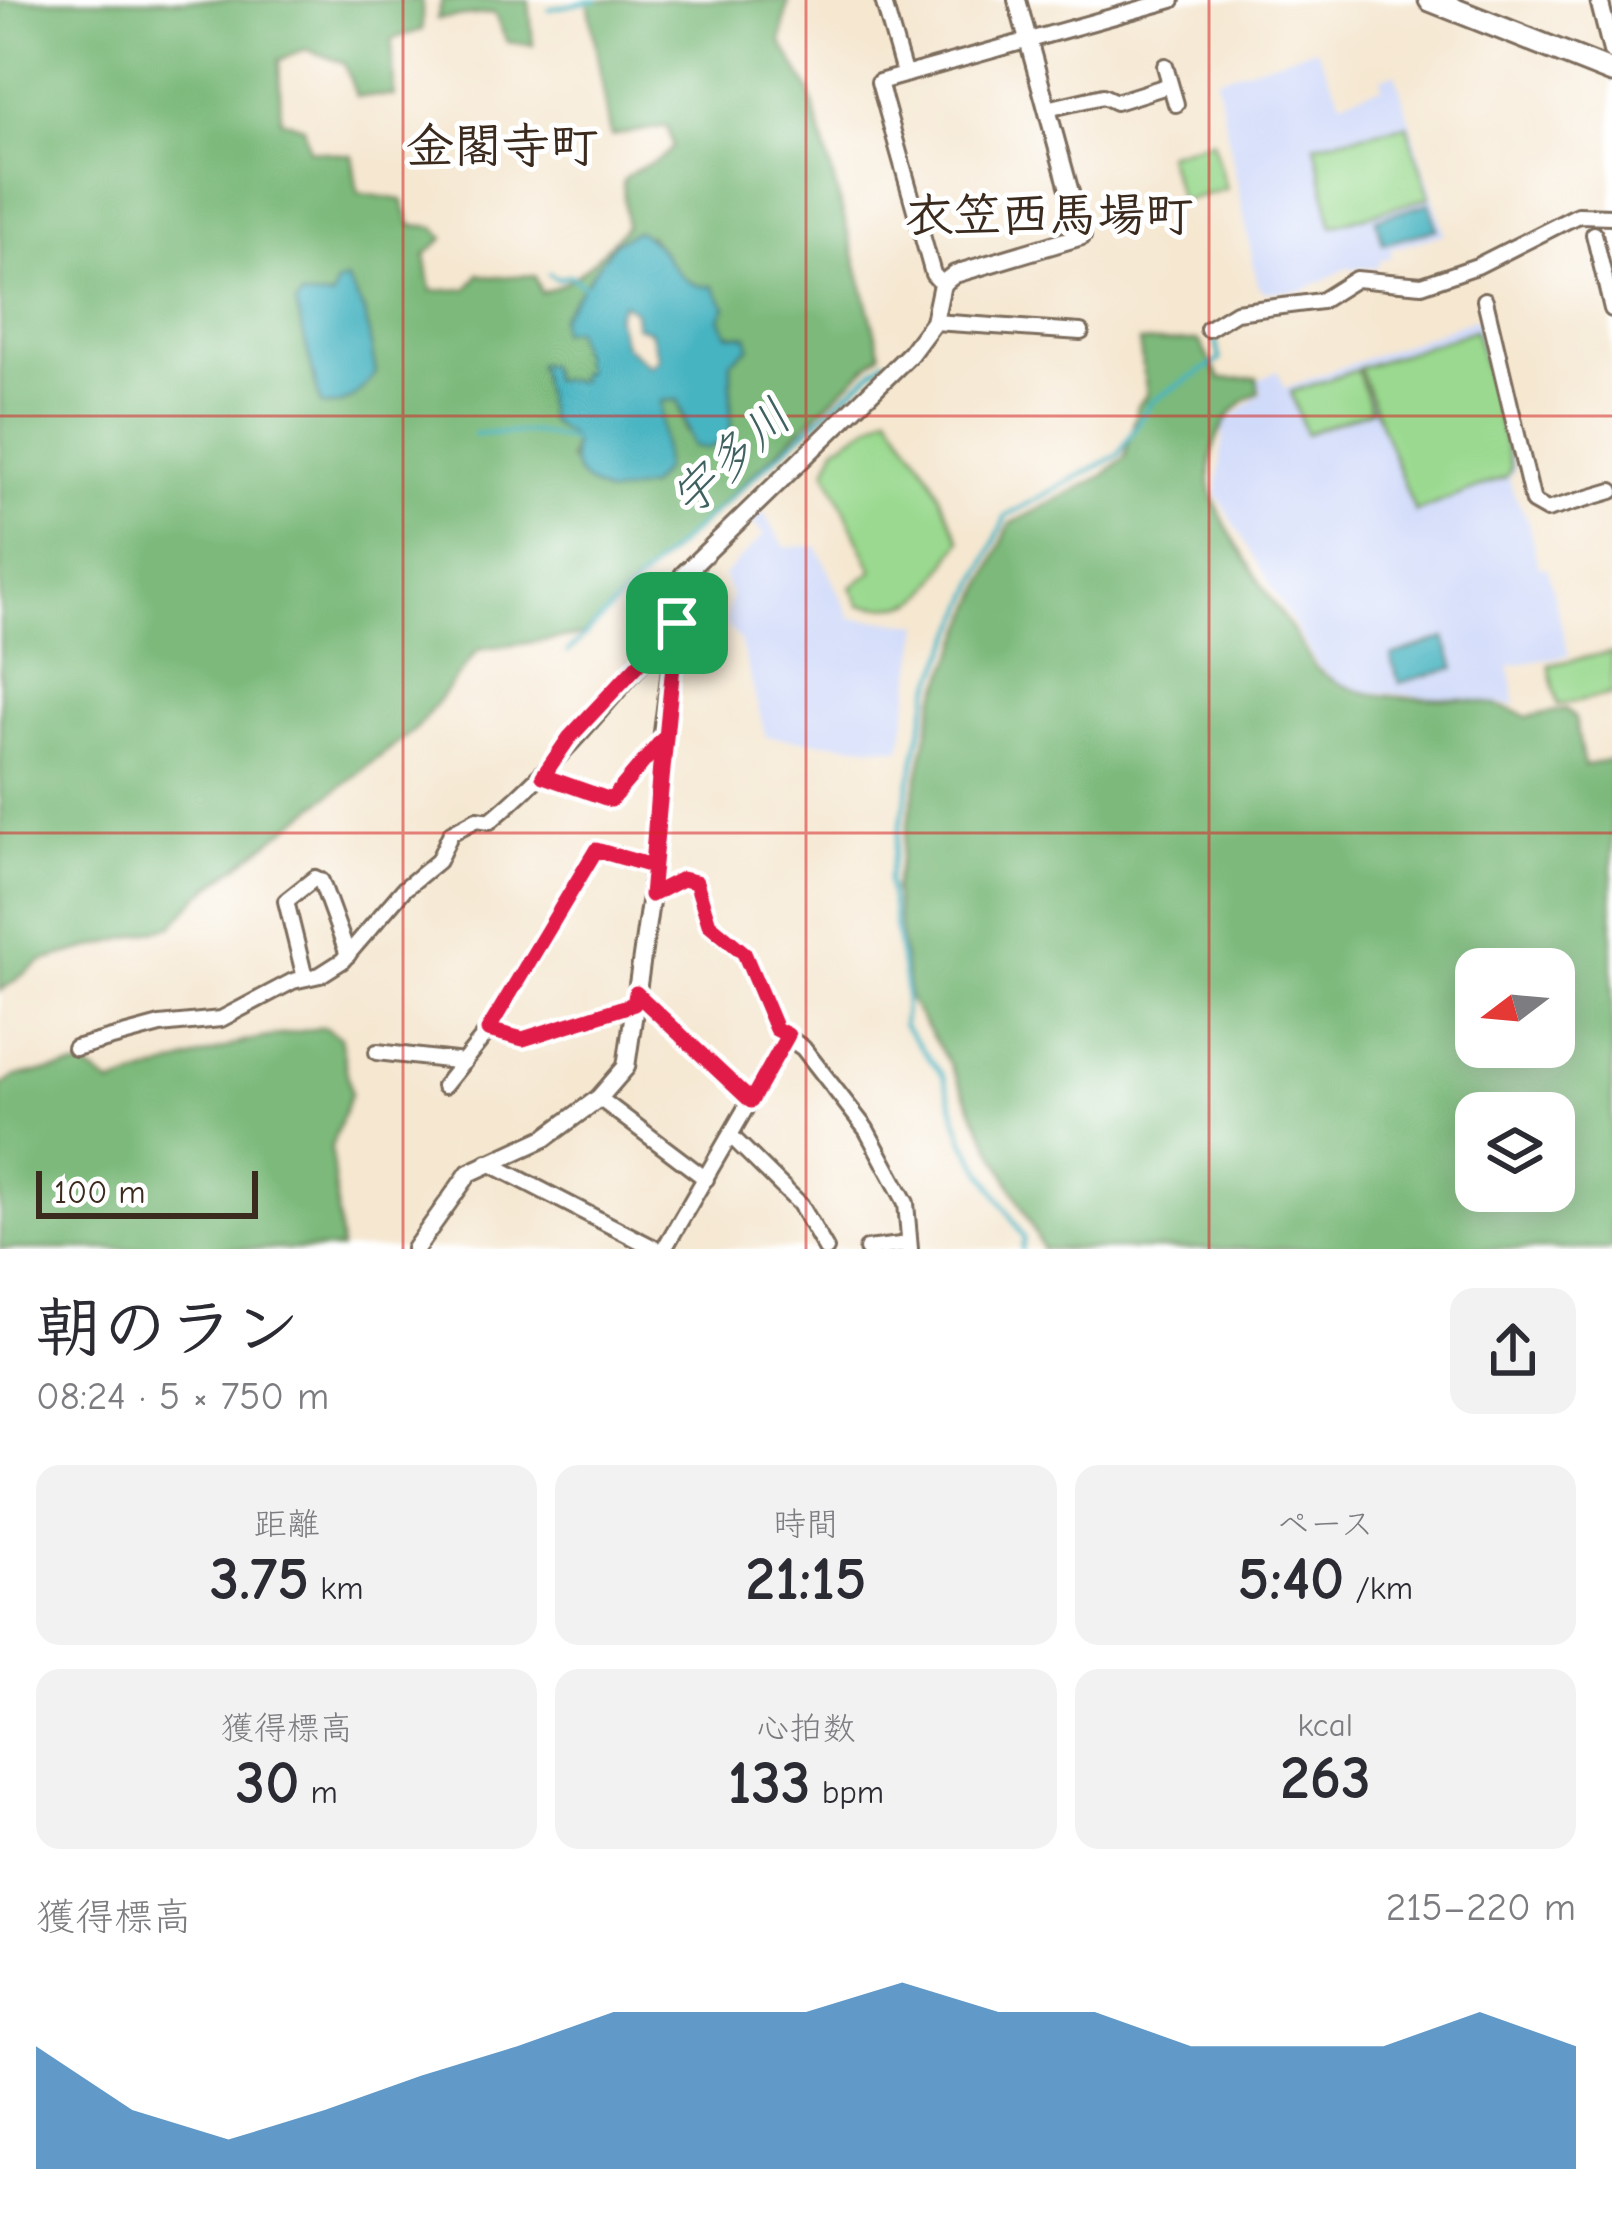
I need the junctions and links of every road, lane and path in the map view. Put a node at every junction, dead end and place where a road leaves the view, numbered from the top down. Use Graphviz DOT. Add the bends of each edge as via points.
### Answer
graph roads {
  1 [pos="883,0"];
  2 [pos="1017,0"];
  3 [pos="1172,0"];
  4 [pos="1430,0"];
  5 [pos="1599,0"];
  6 [pos="1118,7"];
  7 [pos="1028,40"];
  8 [pos="1612,51"];
  9 [pos="1165,66"];
  10 [pos="1612,72"];
  11 [pos="904,73"];
  12 [pos="1170,85"];
  13 [pos="1176,104"];
  14 [pos="1047,110"];
  15 [pos="1612,215"];
  16 [pos="1594,234"];
  17 [pos="942,284"];
  18 [pos="1485,300"];
  19 [pos="1612,309"];
  20 [pos="934,322"];
  21 [pos="1208,328"];
  22 [pos="1081,332"];
  23 [pos="1612,491"];
  24 [pos="677,623"];
  25 [pos="662,740"];
  26 [pos="543,776"];
  27 [pos="652,866"];
  28 [pos="651,895"];
  29 [pos="348,955"];
  30 [pos="305,978"];
  31 [pos="635,999"];
  32 [pos="488,1030"];
  33 [pos="788,1035"];
  34 [pos="75,1048"];
  35 [pos="377,1052"];
  36 [pos="464,1062"];
  37 [pos="444,1086"];
  38 [pos="598,1098"];
  39 [pos="751,1101"];
  40 [pos="731,1136"];
  41 [pos="487,1162"];
  42 [pos="706,1180"];
  43 [pos="910,1246"];
  44 [pos="417,1248"];
  45 [pos="660,1249"];
  46 [pos="826,1249"];
  47 [pos="867,1249"];
  1 -- 11 [label="street"];
  2 -- 7 [label="street"];
  3 -- 6 [label="street"];
  4 -- 10 [label="main road"];
  5 -- 8 [label="street"];
  6 -- 7 [label="street"];
  7 -- 11 [label="street"];
  7 -- 14 [label="street"];
  9 -- 12 [label="street"];
  11 -- 17 [label="street" via="879,82"];
  12 -- 13 [label="street"];
  12 -- 14 [label="street"];
  14 -- 17 [label="street" via="1082,236"];
  15 -- 21 [label="street" via="1578,215 1423,285 1356,279 1321,301 1236,312"];
  16 -- 19 [label="street"];
  17 -- 20 [label="street"];
  18 -- 23 [label="street" via="1533,502 1547,510"];
  20 -- 22 [label="street"];
  20 -- 24 [label="street" via="878,390 694,560 683,575"];
  24 -- 25 [label="street"];
  24 -- 26 [label="street"];
  25 -- 26 [label="street" via="611,800"];
  25 -- 27 [label="street"];
  26 -- 29 [label="street" via="490,821 451,833 438,860"];
  27 -- 28 [label="street"];
  27 -- 32 [label="street" via="596,850"];
  28 -- 31 [label="street"];
  28 -- 33 [label="street" via="682,879 696,882 709,924 744,953 776,1029"];
  29 -- 30 [label="street"];
  29 -- 30 [label="street" via="315,878 286,901"];
  30 -- 34 [label="street" via="221,1019"];
  31 -- 32 [label="street" via="523,1039"];
  31 -- 38 [label="street" via="626,1067"];
  31 -- 39 [label="street"];
  32 -- 36 [label="street"];
  33 -- 39 [label="street"];
  33 -- 43 [label="street" via="866,1130 906,1203"];
  35 -- 36 [label="street"];
  36 -- 37 [label="street"];
  38 -- 41 [label="street" via="545,1138"];
  38 -- 42 [label="street"];
  39 -- 40 [label="street"];
  40 -- 42 [label="street"];
  40 -- 46 [label="street" via="800,1204"];
  41 -- 44 [label="street" via="455,1190"];
  41 -- 45 [label="street"];
  42 -- 45 [label="street"];
  43 -- 47 [label="street"];
}
